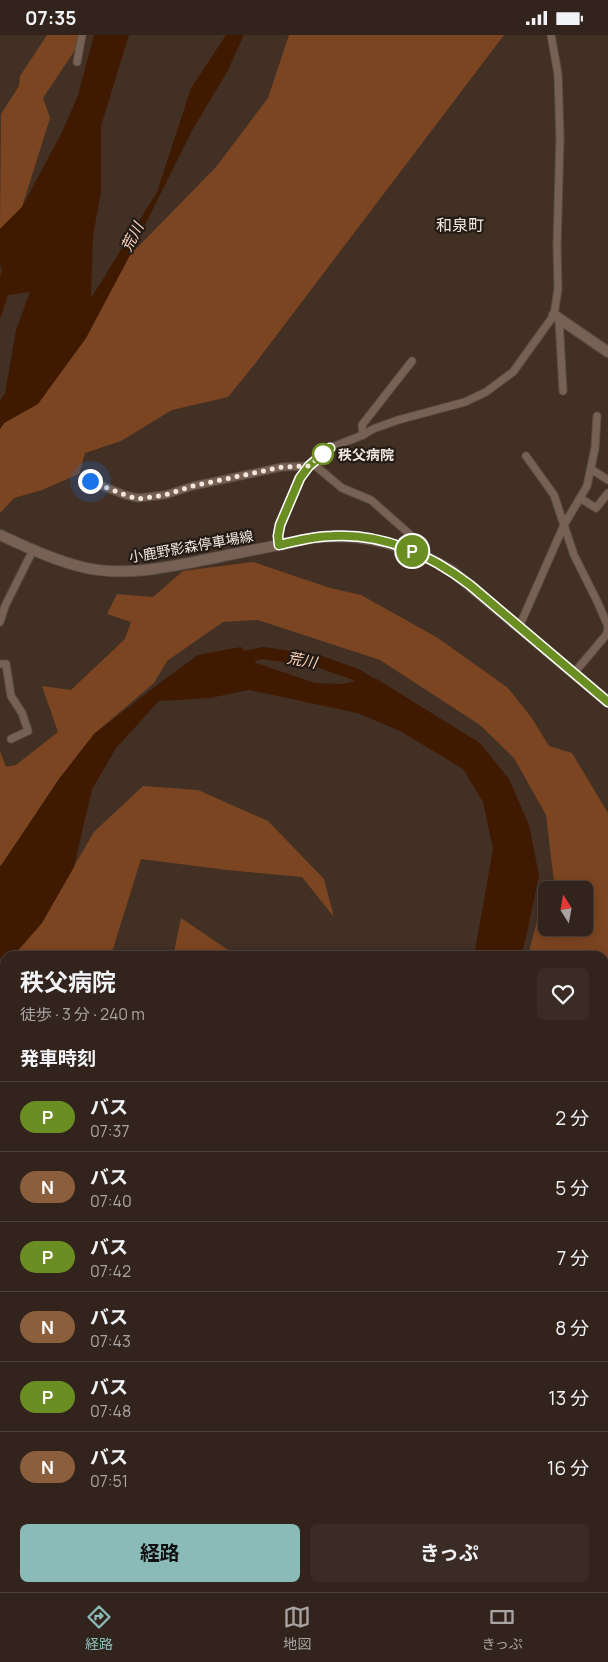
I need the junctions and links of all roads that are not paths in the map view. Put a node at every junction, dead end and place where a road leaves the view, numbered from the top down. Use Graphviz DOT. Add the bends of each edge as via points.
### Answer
graph roads {
  1 [pos="82,35"];
  2 [pos="552,35"];
  3 [pos="76,62"];
  4 [pos="556,317"];
  5 [pos="608,352"];
  6 [pos="412,361"];
  7 [pos="563,391"];
  8 [pos="597,416"];
  9 [pos="364,435"];
  10 [pos="526,456"];
  11 [pos="310,464"];
  12 [pos="591,469"];
  13 [pos="83,481"];
  14 [pos="608,481"];
  15 [pos="608,493"];
  16 [pos="580,498"];
  17 [pos="564,525"];
  18 [pos="0,535"];
  19 [pos="279,545"];
  20 [pos="33,550"];
  21 [pos="430,559"];
  22 [pos="0,622"];
  23 [pos="608,626"];
  24 [pos="519,627"];
  25 [pos="0,664"];
  26 [pos="574,673"];
  27 [pos="608,702"];
  28 [pos="10,739"];
  1 -- 3 [label="street"];
  2 -- 4 [label="street" via="558,74 560,138"];
  4 -- 5 [label="main road"];
  4 -- 7 [label="street"];
  4 -- 9 [label="street" via="513,373 486,392 465,402 398,419"];
  6 -- 9 [label="street" via="362,425"];
  8 -- 12 [label="street"];
  9 -- 11 [label="street" via="330,448"];
  10 -- 17 [label="street" via="554,495"];
  11 -- 13 [label="street" via="282,467 138,499"];
  11 -- 19 [label="street" via="300,478 280,525"];
  11 -- 21 [label="street" via="342,488 371,500 414,538"];
  12 -- 14 [label="street"];
  12 -- 16 [label="street"];
  15 -- 16 [label="street" via="596,509"];
  16 -- 17 [label="street"];
  17 -- 23 [label="street" via="574,555"];
  17 -- 24 [label="street"];
  18 -- 20 [label="main road, 小鹿野影森停車場線"];
  19 -- 20 [label="main road, 小鹿野影森停車場線" via="134,571 86,568"];
  19 -- 21 [label="main road, 小鹿野影森停車場線" via="333,535 356,537 383,541"];
  20 -- 22 [label="street"];
  21 -- 24 [label="main road, 小鹿野影森停車場線" via="452,571"];
  23 -- 26 [label="street" via="607,634"];
  24 -- 26 [label="main road, 小鹿野影森停車場線"];
  25 -- 28 [label="street" via="6,664 11,696 28,731"];
  26 -- 27 [label="main road, 小鹿野影森停車場線"];
}
